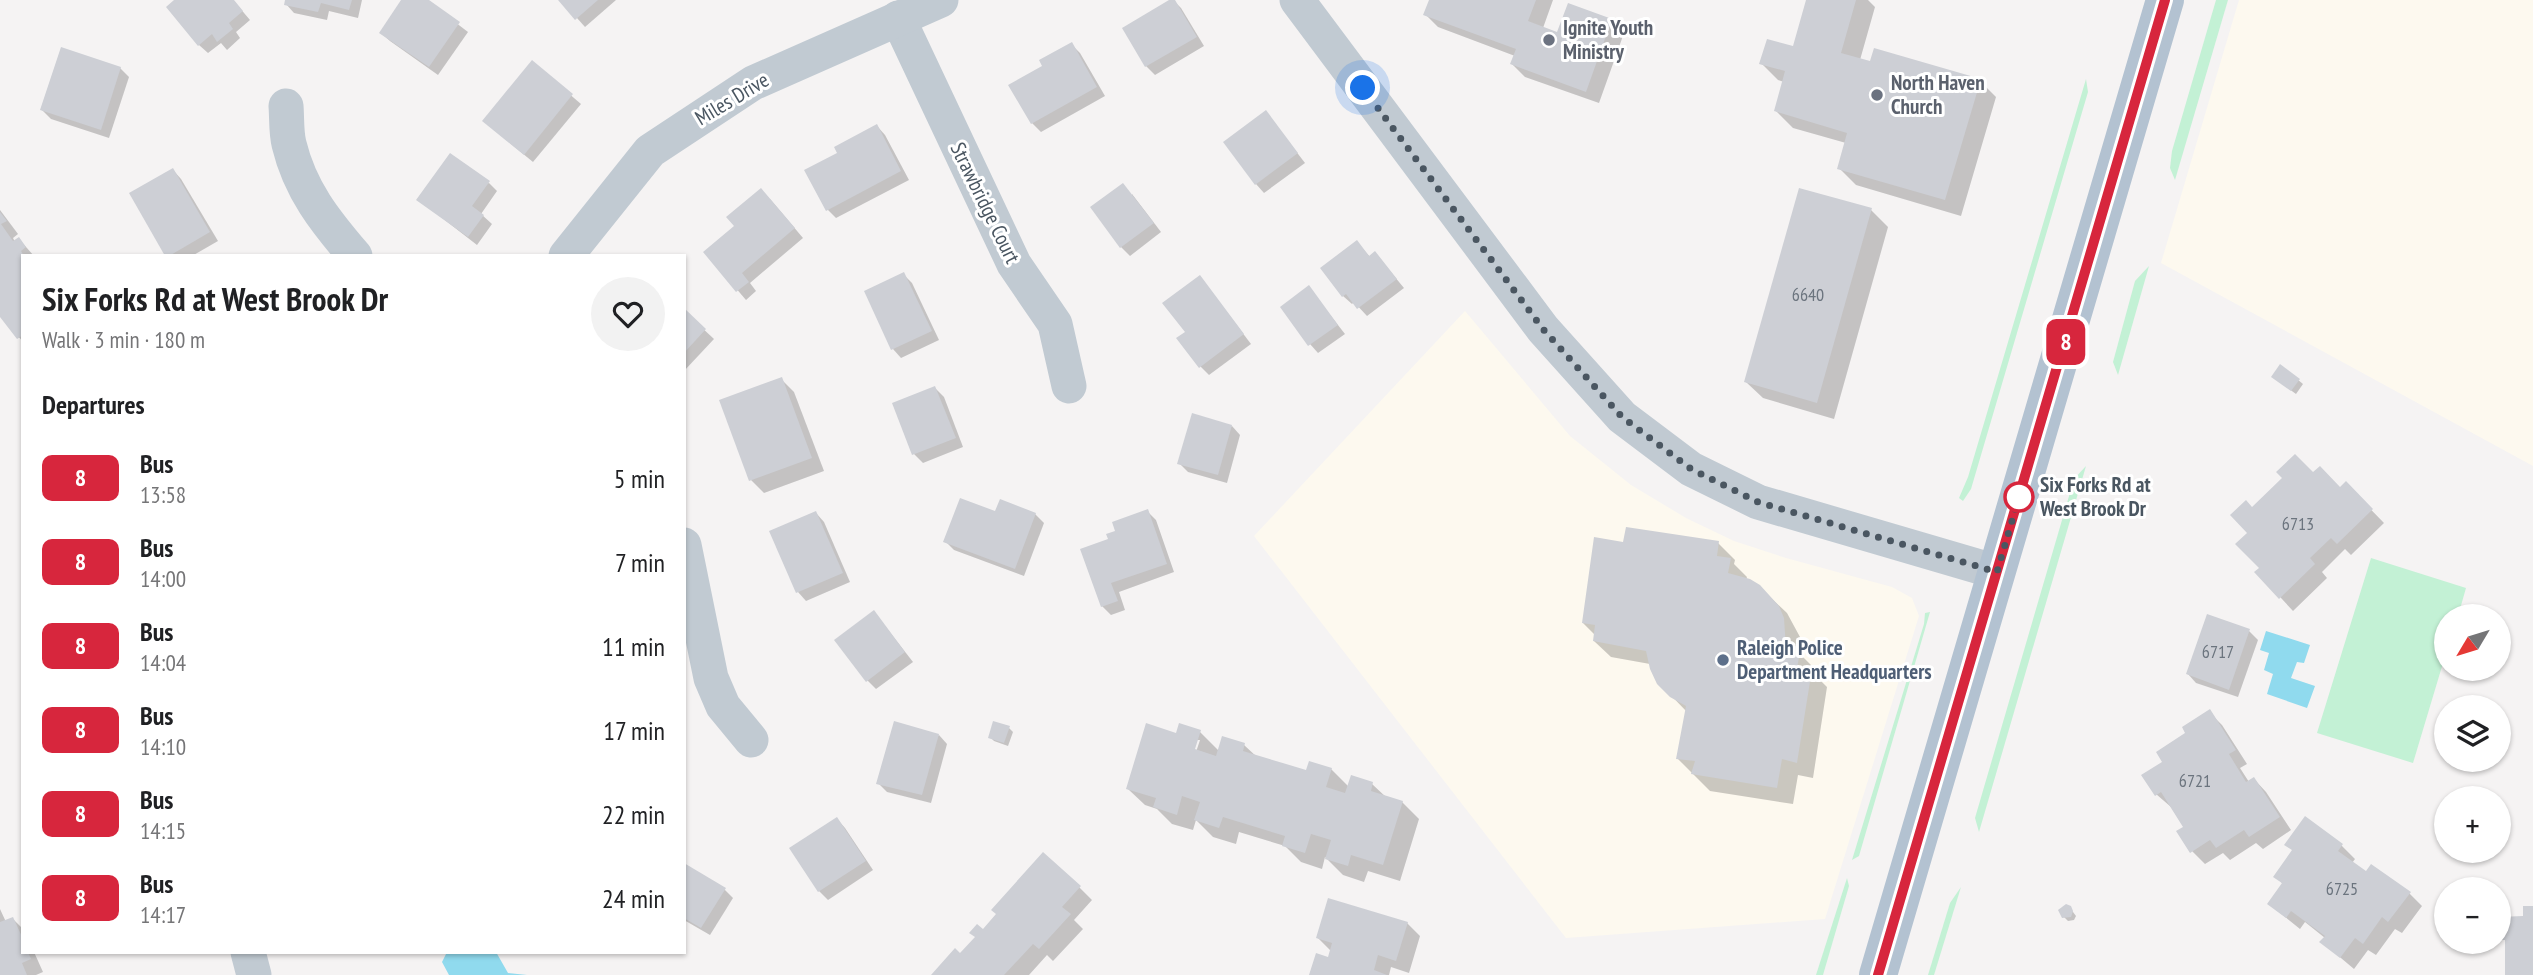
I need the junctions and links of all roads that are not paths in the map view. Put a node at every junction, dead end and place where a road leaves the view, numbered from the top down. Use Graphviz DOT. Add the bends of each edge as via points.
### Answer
graph roads {
  1 [pos="940,0"];
  2 [pos="1297,0"];
  3 [pos="2165,0"];
  4 [pos="898,18"];
  5 [pos="286,106"];
  6 [pos="353,254"];
  7 [pos="568,254"];
  8 [pos="1069,386"];
  9 [pos="686,555"];
  10 [pos="1997,572"];
  11 [pos="751,740"];
  12 [pos="249,954"];
  13 [pos="254,975"];
  14 [pos="1878,975"];
  1 -- 4 [label="street, Miles Drive"];
  2 -- 10 [label="street" via="1543,329 1622,417 1691,469 1758,502"];
  3 -- 10 [label="main road"];
  4 -- 7 [label="street, Miles Drive" via="753,83 650,151"];
  4 -- 8 [label="street, Strawbridge Court" via="1014,264 1055,324"];
  5 -- 6 [label="street" via="288,142 302,185"];
  9 -- 11 [label="street" via="711,678 723,706"];
  10 -- 14 [label="main road"];
  12 -- 13 [label="street"];
}
